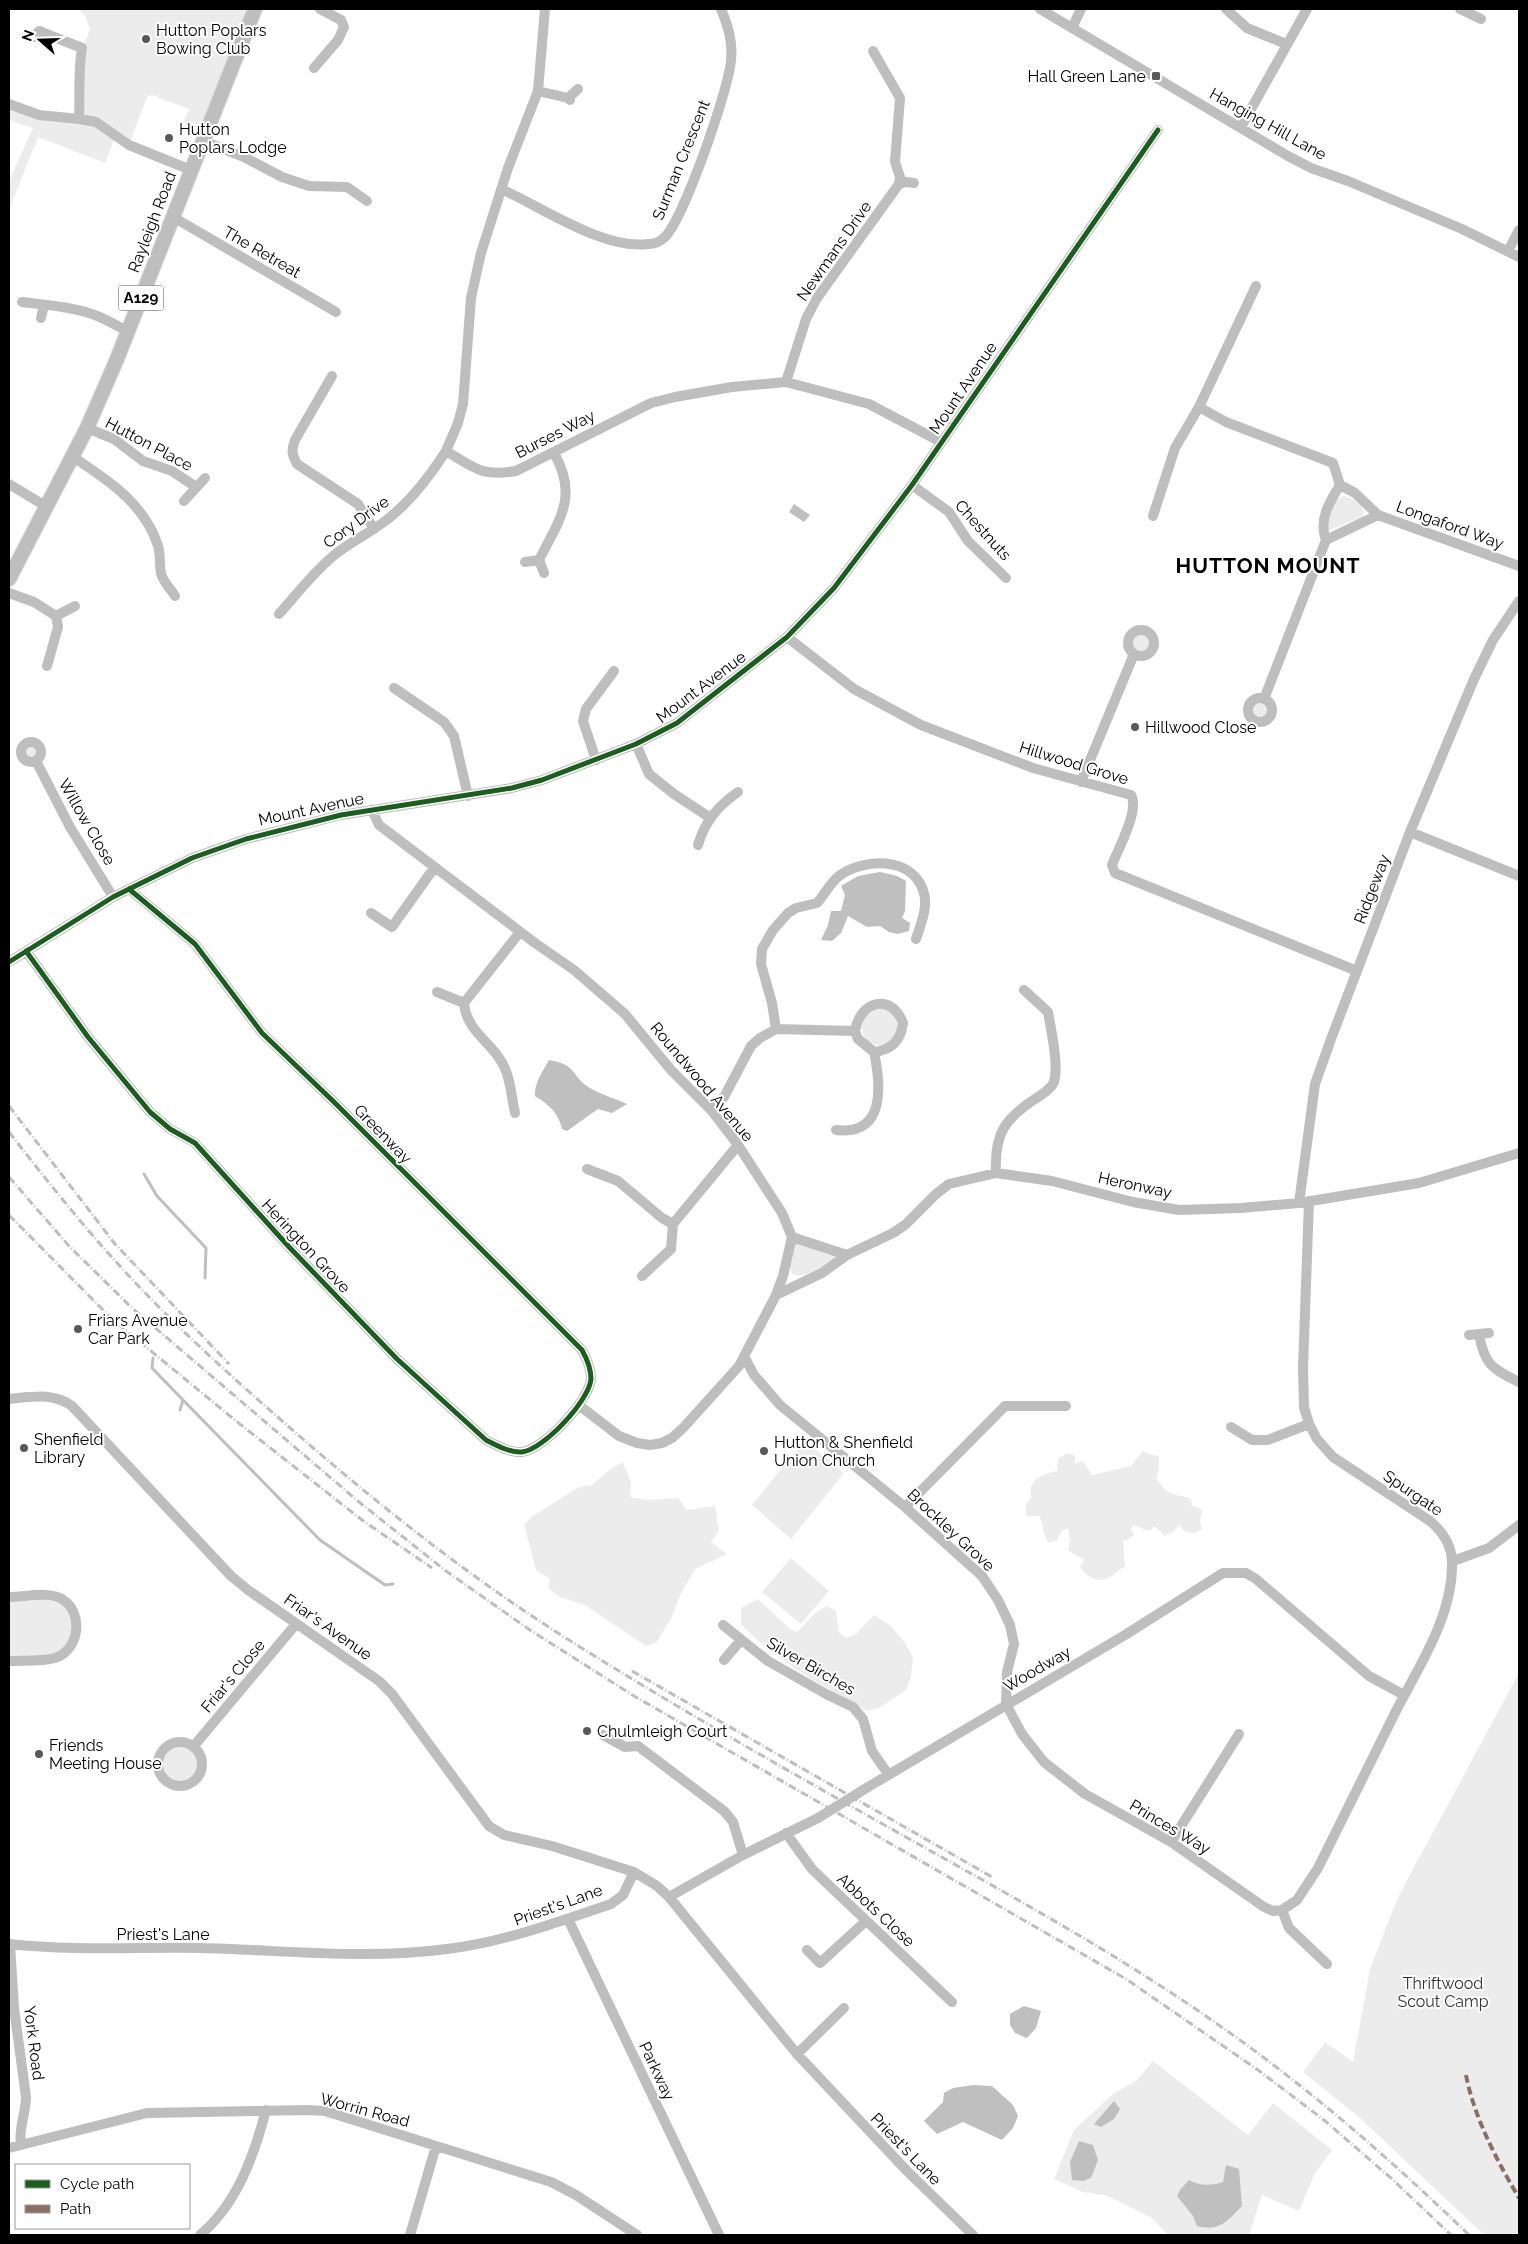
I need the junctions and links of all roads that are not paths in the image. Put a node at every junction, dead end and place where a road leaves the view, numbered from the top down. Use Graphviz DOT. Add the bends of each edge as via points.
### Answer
graph roads {
  1 [pos="255,9"];
  2 [pos="320,9"];
  3 [pos="545,9"];
  4 [pos="721,9"];
  5 [pos="1040,9"];
  6 [pos="1081,9"];
  7 [pos="1226,9"];
  8 [pos="1307,9"];
  9 [pos="1460,9"];
  10 [pos="1481,19"];
  11 [pos="1072,28"];
  12 [pos="34,38"];
  13 [pos="1286,44"];
  14 [pos="873,51"];
  15 [pos="314,68"];
  16 [pos="578,89"];
  17 [pos="538,91"];
  18 [pos="9,104"];
  19 [pos="79,118"];
  20 [pos="1241,127"];
  21 [pos="1158,130"];
  22 [pos="203,141"];
  23 [pos="191,170"];
  24 [pos="914,183"];
  25 [pos="899,184"];
  26 [pos="501,189"];
  27 [pos="367,202"];
  28 [pos="173,217"];
  29 [pos="1519,230"];
  30 [pos="1508,251"];
  31 [pos="1519,257"];
  32 [pos="1256,286"];
  33 [pos="22,302"];
  34 [pos="44,305"];
  35 [pos="336,312"];
  36 [pos="41,318"];
  37 [pos="128,331"];
  38 [pos="332,376"];
  39 [pos="786,382"];
  40 [pos="1199,407"];
  41 [pos="87,428"];
  42 [pos="941,442"];
  43 [pos="446,451"];
  44 [pos="554,453"];
  45 [pos="73,457"];
  46 [pos="205,478"];
  47 [pos="9,484"];
  48 [pos="912,485"];
  49 [pos="1340,485"];
  50 [pos="196,487"];
  51 [pos="184,501"];
  52 [pos="47,507"];
  53 [pos="1378,515"];
  54 [pos="1153,516"];
  55 [pos="374,529"];
  56 [pos="1326,540"];
  57 [pos="539,560"];
  58 [pos="525,562"];
  59 [pos="1519,566"];
  60 [pos="544,573"];
  61 [pos="1006,578"];
  62 [pos="9,579"];
  63 [pos="9,593"];
  64 [pos="175,596"];
  65 [pos="1519,601"];
  66 [pos="76,606"];
  67 [pos="280,614"];
  68 [pos="56,616"];
  69 [pos="787,637"];
  70 [pos="1134,654"];
  71 [pos="47,666"];
  72 [pos="614,671"];
  73 [pos="394,688"];
  74 [pos="1264,699"];
  75 [pos="636,744"];
  76 [pos="596,760"];
  77 [pos="36,762"];
  78 [pos="1081,782"];
  79 [pos="738,792"];
  80 [pos="468,796"];
  81 [pos="372,810"];
  82 [pos="709,818"];
  83 [pos="1410,832"];
  84 [pos="698,845"];
  85 [pos="434,868"];
  86 [pos="1519,876"];
  87 [pos="129,889"];
  88 [pos="113,897"];
  89 [pos="371,913"];
  90 [pos="520,932"];
  91 [pos="916,939"];
  92 [pos="26,951"];
  93 [pos="9,962"];
  94 [pos="1357,970"];
  95 [pos="1024,990"];
  96 [pos="437,992"];
  97 [pos="464,1003"];
  98 [pos="776,1029"];
  99 [pos="854,1031"];
  100 [pos="874,1052"];
  101 [pos="711,1110"];
  102 [pos="515,1113"];
  103 [pos="836,1130"];
  104 [pos="738,1145"];
  105 [pos="1519,1153"];
  106 [pos="587,1169"];
  107 [pos="996,1173"];
  108 [pos="1304,1202"];
  109 [pos="673,1224"];
  110 [pos="792,1237"];
  111 [pos="847,1255"];
  112 [pos="642,1276"];
  113 [pos="776,1294"];
  114 [pos="1479,1334"];
  115 [pos="744,1356"];
  116 [pos="754,1375"];
  117 [pos="732,1377"];
  118 [pos="1519,1382"];
  119 [pos="9,1399"];
  120 [pos="580,1406"];
  121 [pos="1066,1406"];
  122 [pos="1309,1424"];
  123 [pos="1231,1427"];
  124 [pos="905,1507"];
  125 [pos="1519,1525"];
  126 [pos="1452,1561"];
  127 [pos="9,1597"];
  128 [pos="296,1624"];
  129 [pos="723,1625"];
  130 [pos="741,1640"];
  131 [pos="724,1660"];
  132 [pos="9,1661"];
  133 [pos="1404,1695"];
  134 [pos="1006,1704"];
  135 [pos="603,1734"];
  136 [pos="1239,1734"];
  137 [pos="193,1747"];
  138 [pos="888,1774"];
  139 [pos="786,1833"];
  140 [pos="1171,1842"];
  141 [pos="743,1856"];
  142 [pos="634,1872"];
  143 [pos="669,1897"];
  144 [pos="1282,1910"];
  145 [pos="568,1919"];
  146 [pos="866,1922"];
  147 [pos="9,1944"];
  148 [pos="807,1950"];
  149 [pos="1327,1964"];
  150 [pos="952,2002"];
  151 [pos="844,2008"];
  152 [pos="797,2054"];
  153 [pos="266,2110"];
  154 [pos="21,2145"];
  155 [pos="436,2146"];
  156 [pos="9,2148"];
  157 [pos="200,2235"];
  158 [pos="410,2235"];
  159 [pos="637,2235"];
  160 [pos="718,2235"];
  161 [pos="973,2235"];
  1 -- 22 [label="main road, Rayleigh Road / A129"];
  2 -- 15 [label="street" via="342,20 344,27 338,40"];
  3 -- 17 [label="street"];
  4 -- 26 [label="street, Surman Crescent" via="731,42 727,79 686,197 665,238 647,245 604,238"];
  5 -- 11 [label="street, Hanging Hill Lane"];
  6 -- 11 [label="street"];
  7 -- 13 [label="street" via="1247,28"];
  8 -- 13 [label="street"];
  9 -- 10 [label="street"];
  11 -- 20 [label="street, Hanging Hill Lane"];
  12 -- 19 [label="street" via="39,31 82,48"];
  13 -- 20 [label="street"];
  14 -- 25 [label="street" via="900,98 895,162"];
  16 -- 17 [label="street" via="569,99"];
  17 -- 26 [label="street"];
  18 -- 19 [label="street" via="39,115"];
  19 -- 23 [label="street" via="96,122 129,145"];
  20 -- 30 [label="street, Hanging Hill Lane" via="1311,168"];
  21 -- 42 [label="street, Mount Avenue"];
  22 -- 23 [label="main road, Rayleigh Road / A129"];
  22 -- 27 [label="street" via="309,186 347,187"];
  23 -- 28 [label="main road, Rayleigh Road / A129"];
  24 -- 25 [label="street"];
  25 -- 39 [label="street, Newmans Drive" via="817,298 806,319"];
  26 -- 43 [label="street" via="471,298 463,404"];
  28 -- 35 [label="street, The Retreat"];
  28 -- 37 [label="main road, Rayleigh Road / A129"];
  29 -- 30 [label="street"];
  30 -- 31 [label="street, Hanging Hill Lane"];
  32 -- 40 [label="street"];
  33 -- 34 [label="street"];
  34 -- 36 [label="street"];
  34 -- 37 [label="street" via="94,314"];
  37 -- 41 [label="main road, Rayleigh Road / A129"];
  38 -- 55 [label="street" via="295,440 292,448 294,457 297,464 358,504"];
  39 -- 42 [label="street, Burses Way" via="868,404"];
  39 -- 44 [label="street, Burses Way" via="732,387 651,403"];
  40 -- 49 [label="street" via="1226,422 1333,463"];
  40 -- 54 [label="street" via="1174,448"];
  41 -- 45 [label="main road, Rayleigh Road / A129"];
  41 -- 50 [label="street, Hutton Place" via="114,439 143,461 172,471"];
  42 -- 48 [label="street, Mount Avenue"];
  43 -- 44 [label="street, Burses Way" via="481,472 498,474 516,471"];
  43 -- 55 [label="street, Cory Drive" via="411,498"];
  44 -- 57 [label="street" via="568,493"];
  45 -- 52 [label="main road, Rayleigh Road / A129"];
  45 -- 64 [label="street" via="108,479 140,510 159,548 161,575"];
  46 -- 50 [label="street, Hutton Place"];
  47 -- 52 [label="street"];
  48 -- 61 [label="street, Chestnuts" via="949,512 968,541"];
  48 -- 69 [label="street, Mount Avenue" via="834,588"];
  49 -- 53 [label="street, Longaford Way" via="1355,493"];
  49 -- 56 [label="street" via="1324,515"];
  50 -- 51 [label="street, Hutton Place"];
  52 -- 62 [label="main road, Rayleigh Road / A129"];
  53 -- 56 [label="street"];
  53 -- 59 [label="street, Longaford Way"];
  55 -- 67 [label="street, Cory Drive" via="330,558"];
  56 -- 74 [label="street"];
  57 -- 58 [label="street"];
  57 -- 60 [label="street"];
  63 -- 68 [label="street" via="34,602"];
  65 -- 83 [label="street, Ridgeway" via="1482,660"];
  66 -- 68 [label="street"];
  68 -- 71 [label="street" via="58,627"];
  69 -- 75 [label="street, Mount Avenue" via="677,723"];
  69 -- 78 [label="street, Hillwood Grove" via="854,689 887,708 946,736"];
  70 -- 78 [label="street"];
  72 -- 76 [label="street" via="586,710 584,720"];
  73 -- 80 [label="street" via="444,722 454,736"];
  75 -- 76 [label="street, Mount Avenue"];
  75 -- 82 [label="street" via="649,774"];
  76 -- 80 [label="street, Mount Avenue" via="542,780"];
  77 -- 88 [label="street, Willow Close" via="70,827"];
  78 -- 94 [label="street, Hillwood Grove" via="1124,792 1132,795 1134,800 1133,813 1112,866 1116,873"];
  79 -- 82 [label="street"];
  80 -- 81 [label="street, Mount Avenue"];
  81 -- 85 [label="street, Roundwood Avenue" via="379,826"];
  81 -- 87 [label="street, Mount Avenue" via="246,839 192,858"];
  82 -- 84 [label="street"];
  83 -- 86 [label="street"];
  83 -- 94 [label="street, Ridgeway"];
  85 -- 89 [label="street" via="392,926"];
  85 -- 90 [label="street, Roundwood Avenue"];
  87 -- 88 [label="street, Mount Avenue"];
  87 -- 120 [label="street, Greenway" via="195,944 262,1033 582,1350 589,1363 591,1380"];
  88 -- 92 [label="street, Mount Avenue"];
  90 -- 97 [label="street"];
  90 -- 101 [label="street, Roundwood Avenue" via="574,970 626,1014 671,1070"];
  91 -- 98 [label="street" via="924,909 923,890 911,872 887,864 848,870 831,883 817,903 796,908 782,919 764,943 761,956"];
  92 -- 93 [label="street, Mount Avenue"];
  92 -- 120 [label="street, Herington Grove" via="98,1050 150,1112 194,1144 396,1358 486,1440 522,1452 534,1447"];
  94 -- 108 [label="street, Ridgeway" via="1315,1084"];
  95 -- 107 [label="street" via="1048,1012 1055,1076 1051,1088 1020,1108 1002,1129 997,1144"];
  96 -- 97 [label="street"];
  97 -- 102 [label="street" via="470,1024 506,1071"];
  98 -- 99 [label="street"];
  98 -- 101 [label="street" via="751,1046 724,1097"];
  99 -- 100 [label="street" via="858,1040"];
  99 -- 100 [label="street" via="860,1014 871,1005 882,1003 894,1008 903,1023 900,1036 891,1047"];
  100 -- 103 [label="street" via="880,1082 874,1114 861,1128"];
  101 -- 104 [label="street, Roundwood Avenue"];
  104 -- 109 [label="street"];
  104 -- 110 [label="street, Roundwood Avenue" via="782,1213"];
  105 -- 108 [label="street, Heronway" via="1419,1183"];
  106 -- 109 [label="street" via="618,1181"];
  107 -- 108 [label="street, Heronway" via="1052,1181 1179,1210"];
  107 -- 111 [label="street, Heronway" via="949,1184 894,1233"];
  108 -- 122 [label="street, Spurgate" via="1303,1368 1304,1407"];
  109 -- 112 [label="street" via="671,1249"];
  110 -- 111 [label="street"];
  110 -- 113 [label="street"];
  111 -- 113 [label="street, Heronway" via="822,1273"];
  113 -- 115 [label="street"];
  114 -- 118 [label="street" via="1487,1363"];
  115 -- 116 [label="street, Brockley Grove"];
  115 -- 117 [label="street"];
  116 -- 117 [label="street"];
  116 -- 124 [label="street, Brockley Grove" via="780,1405"];
  117 -- 120 [label="street" via="683,1428 662,1443 637,1443 619,1436"];
  119 -- 128 [label="street, Friar's Avenue" via="49,1396 72,1406 231,1576"];
  121 -- 124 [label="street" via="1005,1406"];
  122 -- 123 [label="street" via="1268,1440 1252,1440"];
  122 -- 126 [label="street, Spurgate" via="1333,1457 1442,1531 1450,1546"];
  124 -- 134 [label="street, Brockley Grove" via="982,1576 998,1600 1010,1625 1014,1644 1007,1672"];
  125 -- 126 [label="street" via="1489,1548"];
  126 -- 133 [label="street, Spurgate" via="1452,1576 1440,1620"];
  127 -- 132 [label="street" via="51,1595 72,1609 77,1622 75,1637 68,1649 55,1658"];
  128 -- 137 [label="street, Friar's Close"];
  128 -- 142 [label="street, Friar's Avenue" via="365,1671 392,1694 489,1826 504,1834"];
  129 -- 130 [label="street, Silver Birches"];
  130 -- 131 [label="street"];
  130 -- 138 [label="street, Silver Birches" via="768,1661 853,1707 863,1719 872,1750"];
  133 -- 134 [label="street, Woodway" via="1369,1676 1256,1579 1246,1573 1235,1572 1223,1573"];
  133 -- 144 [label="street, Spurgate" via="1318,1868 1296,1900"];
  134 -- 138 [label="street, Woodway"];
  134 -- 140 [label="street, Princes Way" via="1022,1734 1044,1762 1065,1780"];
  135 -- 141 [label="street" via="625,1747 638,1746 724,1811 733,1822"];
  136 -- 140 [label="street"];
  137 -- 137 [label="street" via="176,1742 161,1753 159,1773 169,1784 183,1786 196,1779 202,1766"];
  138 -- 139 [label="street, Woodway, bridge" via="818,1818"];
  139 -- 141 [label="street, Woodway"];
  139 -- 146 [label="street, Abbots Close" via="812,1869"];
  140 -- 144 [label="street, Princes Way" via="1264,1907"];
  141 -- 143 [label="street, Woodway"];
  142 -- 143 [label="street, Priest's Lane"];
  142 -- 145 [label="street, Priest's Lane" via="623,1895 611,1904"];
  143 -- 152 [label="street, Priest's Lane"];
  144 -- 149 [label="street" via="1289,1928"];
  145 -- 147 [label="street, Priest's Lane" via="514,1937 413,1952 333,1954"];
  145 -- 160 [label="street, Parkway"];
  146 -- 148 [label="street" via="820,1963"];
  146 -- 150 [label="street, Abbots Close"];
  147 -- 154 [label="street, York Road" via="26,2097 19,2136"];
  151 -- 152 [label="street"];
  152 -- 161 [label="street, Priest's Lane" via="906,2171"];
  153 -- 154 [label="street, Worrin Road" via="147,2113"];
  153 -- 155 [label="street, Worrin Road" via="325,2111"];
  153 -- 157 [label="street" via="248,2168 230,2201"];
  154 -- 156 [label="street, Worrin Road"];
  155 -- 158 [label="street"];
  155 -- 159 [label="street, Worrin Road" via="551,2182"];
}
